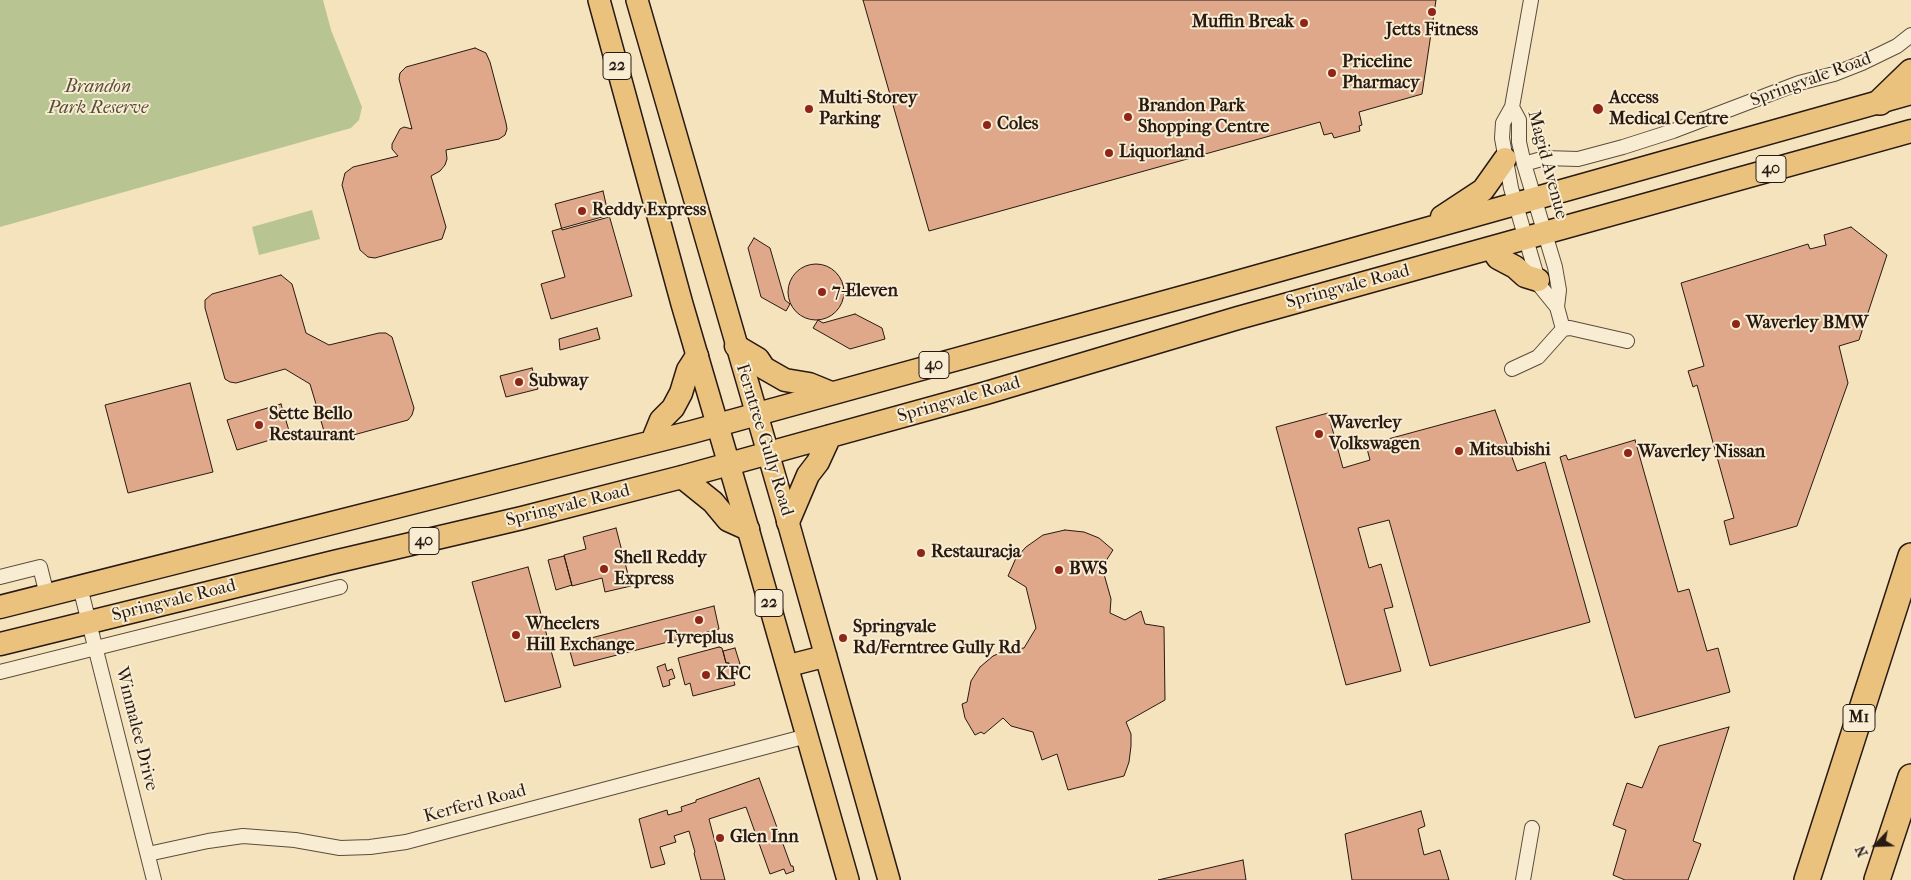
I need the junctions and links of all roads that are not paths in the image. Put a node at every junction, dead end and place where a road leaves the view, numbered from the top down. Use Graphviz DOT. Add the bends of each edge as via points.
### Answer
graph roads {
  1 [pos="599,0"];
  2 [pos="637,0"];
  3 [pos="1531,0"];
  4 [pos="1911,35"];
  5 [pos="1911,72"];
  6 [pos="1911,93"];
  7 [pos="1880,102"];
  8 [pos="1512,107"];
  9 [pos="1911,131"];
  10 [pos="1623,147"];
  11 [pos="1515,162"];
  12 [pos="1630,172"];
  13 [pos="1525,202"];
  14 [pos="1417,232"];
  15 [pos="1535,235"];
  16 [pos="1490,248"];
  17 [pos="1538,280"];
  18 [pos="1193,294"];
  19 [pos="1556,307"];
  20 [pos="1205,328"];
  21 [pos="1563,328"];
  22 [pos="1627,341"];
  23 [pos="736,346"];
  24 [pos="697,356"];
  25 [pos="1512,369"];
  26 [pos="831,393"];
  27 [pos="757,414"];
  28 [pos="717,425"];
  29 [pos="830,436"];
  30 [pos="652,442"];
  31 [pos="768,454"];
  32 [pos="729,464"];
  33 [pos="682,477"];
  34 [pos="788,522"];
  35 [pos="748,529"];
  36 [pos="1911,556"];
  37 [pos="0,577"];
  38 [pos="80,587"];
  39 [pos="340,587"];
  40 [pos="48,595"];
  41 [pos="0,608"];
  42 [pos="90,622"];
  43 [pos="0,644"];
  44 [pos="97,649"];
  45 [pos="826,656"];
  46 [pos="787,666"];
  47 [pos="0,672"];
  48 [pos="807,736"];
  49 [pos="1911,777"];
  50 [pos="1532,828"];
  51 [pos="148,854"];
  52 [pos="154,880"];
  53 [pos="848,880"];
  54 [pos="889,880"];
  55 [pos="1523,880"];
  56 [pos="1807,880"];
  57 [pos="1878,880"];
  1 -- 24 [label="main road, 22"];
  2 -- 23 [label="main road, Ferntree Gully Road / 22"];
  3 -- 8 [label="street, Magid Avenue"];
  4 -- 10 [label="street, Springvale Road" via="1897,46 1834,74 1799,83"];
  5 -- 7 [label="highway"];
  6 -- 7 [label="highway, Springvale Road / 40"];
  7 -- 12 [label="highway, Springvale Road / 40"];
  8 -- 11 [label="street, Magid Avenue" via="1519,120 1520,142"];
  8 -- 11 [label="street, Magid Avenue" via="1502,128"];
  9 -- 15 [label="highway, Springvale Road / 40"];
  10 -- 11 [label="street, Springvale Road" via="1571,160 1545,158"];
  10 -- 12 [label="street"];
  11 -- 13 [label="street, Magid Avenue"];
  11 -- 13 [label="street, Magid Avenue"];
  11 -- 14 [label="highway" via="1483,190"];
  12 -- 13 [label="highway, Springvale Road / 40"];
  13 -- 14 [label="highway, Springvale Road / 40"];
  13 -- 15 [label="street, Magid Avenue"];
  13 -- 15 [label="street, Magid Avenue"];
  14 -- 18 [label="highway, Springvale Road / 40"];
  15 -- 16 [label="highway, Springvale Road / 40"];
  15 -- 17 [label="street"];
  15 -- 19 [label="street" via="1554,260 1559,290"];
  16 -- 17 [label="highway" via="1498,258 1525,276"];
  16 -- 20 [label="highway, Springvale Road / 40"];
  17 -- 19 [label="street"];
  18 -- 20 [label="highway"];
  18 -- 26 [label="highway, Springvale Road / 40"];
  19 -- 21 [label="street"];
  20 -- 29 [label="highway, Springvale Road / 40"];
  21 -- 22 [label="street"];
  21 -- 25 [label="street" via="1538,357"];
  23 -- 26 [label="highway" via="785,380 809,384"];
  23 -- 27 [label="main road, Ferntree Gully Road / 22"];
  24 -- 28 [label="main road, 22"];
  24 -- 30 [label="highway" via="688,370 681,393 661,420"];
  26 -- 27 [label="highway, Springvale Road / 40"];
  27 -- 28 [label="highway, Springvale Road / 40"];
  27 -- 31 [label="main road, Ferntree Gully Road / 22"];
  28 -- 30 [label="highway, Springvale Road / 40"];
  28 -- 32 [label="main road, 22"];
  29 -- 31 [label="highway, Springvale Road / 40"];
  29 -- 34 [label="highway" via="808,475"];
  30 -- 38 [label="highway, Springvale Road / 40"];
  31 -- 32 [label="highway, Springvale Road / 40"];
  31 -- 34 [label="main road, Ferntree Gully Road / 22"];
  32 -- 33 [label="highway, Springvale Road / 40"];
  32 -- 35 [label="main road, 22"];
  33 -- 35 [label="highway" via="713,502 728,520"];
  33 -- 42 [label="highway, Springvale Road / 40"];
  34 -- 45 [label="main road, Ferntree Gully Road / 22"];
  35 -- 46 [label="main road, 22"];
  36 -- 56 [label="highway, M1"];
  37 -- 40 [label="street" via="40,567"];
  38 -- 40 [label="highway, Springvale Road / 40"];
  38 -- 42 [label="street, Winmalee Drive"];
  39 -- 44 [label="street, Springvale Road"];
  40 -- 41 [label="highway, Springvale Road / 40"];
  42 -- 43 [label="highway, Springvale Road / 40"];
  42 -- 44 [label="street, Winmalee Drive"];
  44 -- 47 [label="street, Springvale Road"];
  44 -- 51 [label="street, Winmalee Drive"];
  45 -- 46 [label="main road"];
  45 -- 54 [label="main road, Ferntree Gully Road / 22"];
  46 -- 48 [label="main road, 22"];
  48 -- 51 [label="street, Kerferd Road" via="406,842 370,848 340,848 243,836"];
  48 -- 53 [label="main road, 22"];
  49 -- 57 [label="highway"];
  50 -- 55 [label="street"];
  51 -- 52 [label="street, Winmalee Drive"];
}
